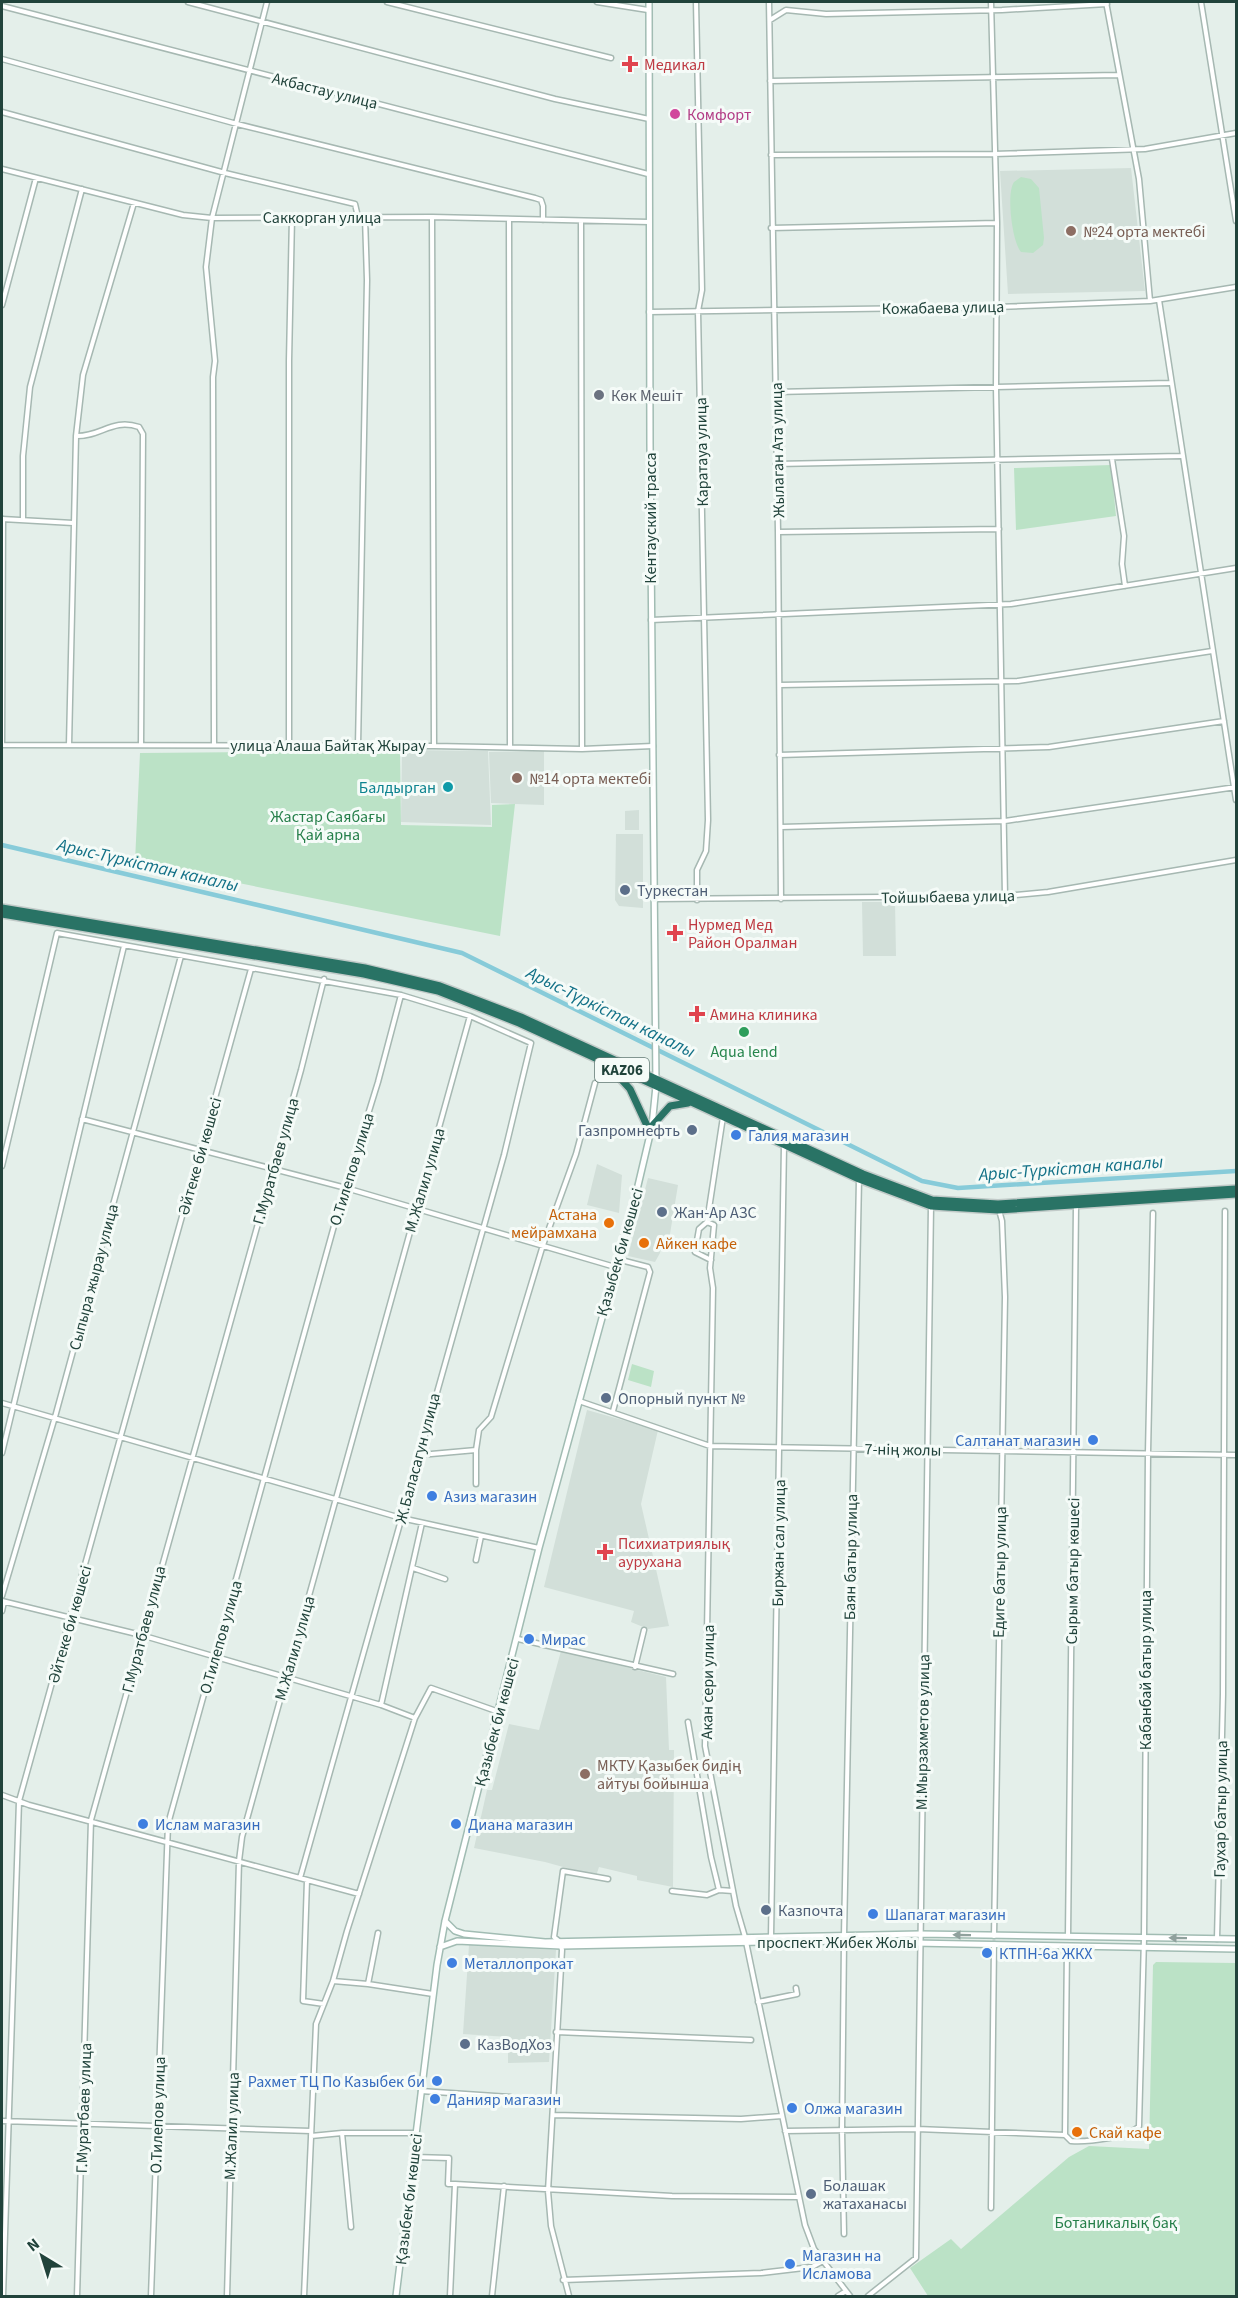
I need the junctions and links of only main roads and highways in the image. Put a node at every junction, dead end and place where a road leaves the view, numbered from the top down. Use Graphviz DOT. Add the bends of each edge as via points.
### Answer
graph roads {
  1 [pos="649,2"];
  2 [pos="2,908"];
  3 [pos="2,914"];
  4 [pos="657,1060"];
  5 [pos="606,1063"];
  6 [pos="656,1083"];
  7 [pos="690,1103"];
  8 [pos="651,1128"];
  9 [pos="1236,1189"];
  10 [pos="1236,1194"];
  11 [pos="445,1921"];
  12 [pos="844,1939"];
  13 [pos="1236,1939"];
  14 [pos="561,1944"];
  15 [pos="440,1947"];
  16 [pos="1236,1948"];
  17 [pos="396,2296"];
  1 -- 4 [label="main road, Кентауский трасса"];
  2 -- 6 [label="highway, KАZ06" via="411,978 475,998"];
  3 -- 5 [label="highway, KАZ06" via="410,983 473,1003"];
  4 -- 6 [label="main road, Қазыбек би көшесі"];
  5 -- 6 [label="highway, KАZ06"];
  5 -- 8 [label="highway" via="630,1089"];
  6 -- 7 [label="highway, KАZ06"];
  6 -- 8 [label="main road, Қазыбек би көшесі"];
  6 -- 9 [label="highway, KАZ06" via="932,1200 998,1204"];
  7 -- 8 [label="highway" via="670,1106"];
  7 -- 10 [label="highway, KАZ06" via="859,1179 931,1206 998,1210"];
  8 -- 11 [label="main road, Қазыбек би көшесі"];
  11 -- 14 [label="main road, проспект Жибек Жолы" via="464,1934"];
  11 -- 15 [label="main road, Қазыбек би көшесі"];
  13 -- 12 [label="main road, проспект Жибек Жолы, one-way" via="920,1934"];
  12 -- 14 [label="main road, проспект Жибек Жолы"];
  12 -- 16 [label="main road, проспект Жибек Жолы"];
  14 -- 15 [label="main road, проспект Жибек Жолы" via="457,1941"];
  15 -- 17 [label="main road, Қазыбек би көшесі"];
}
